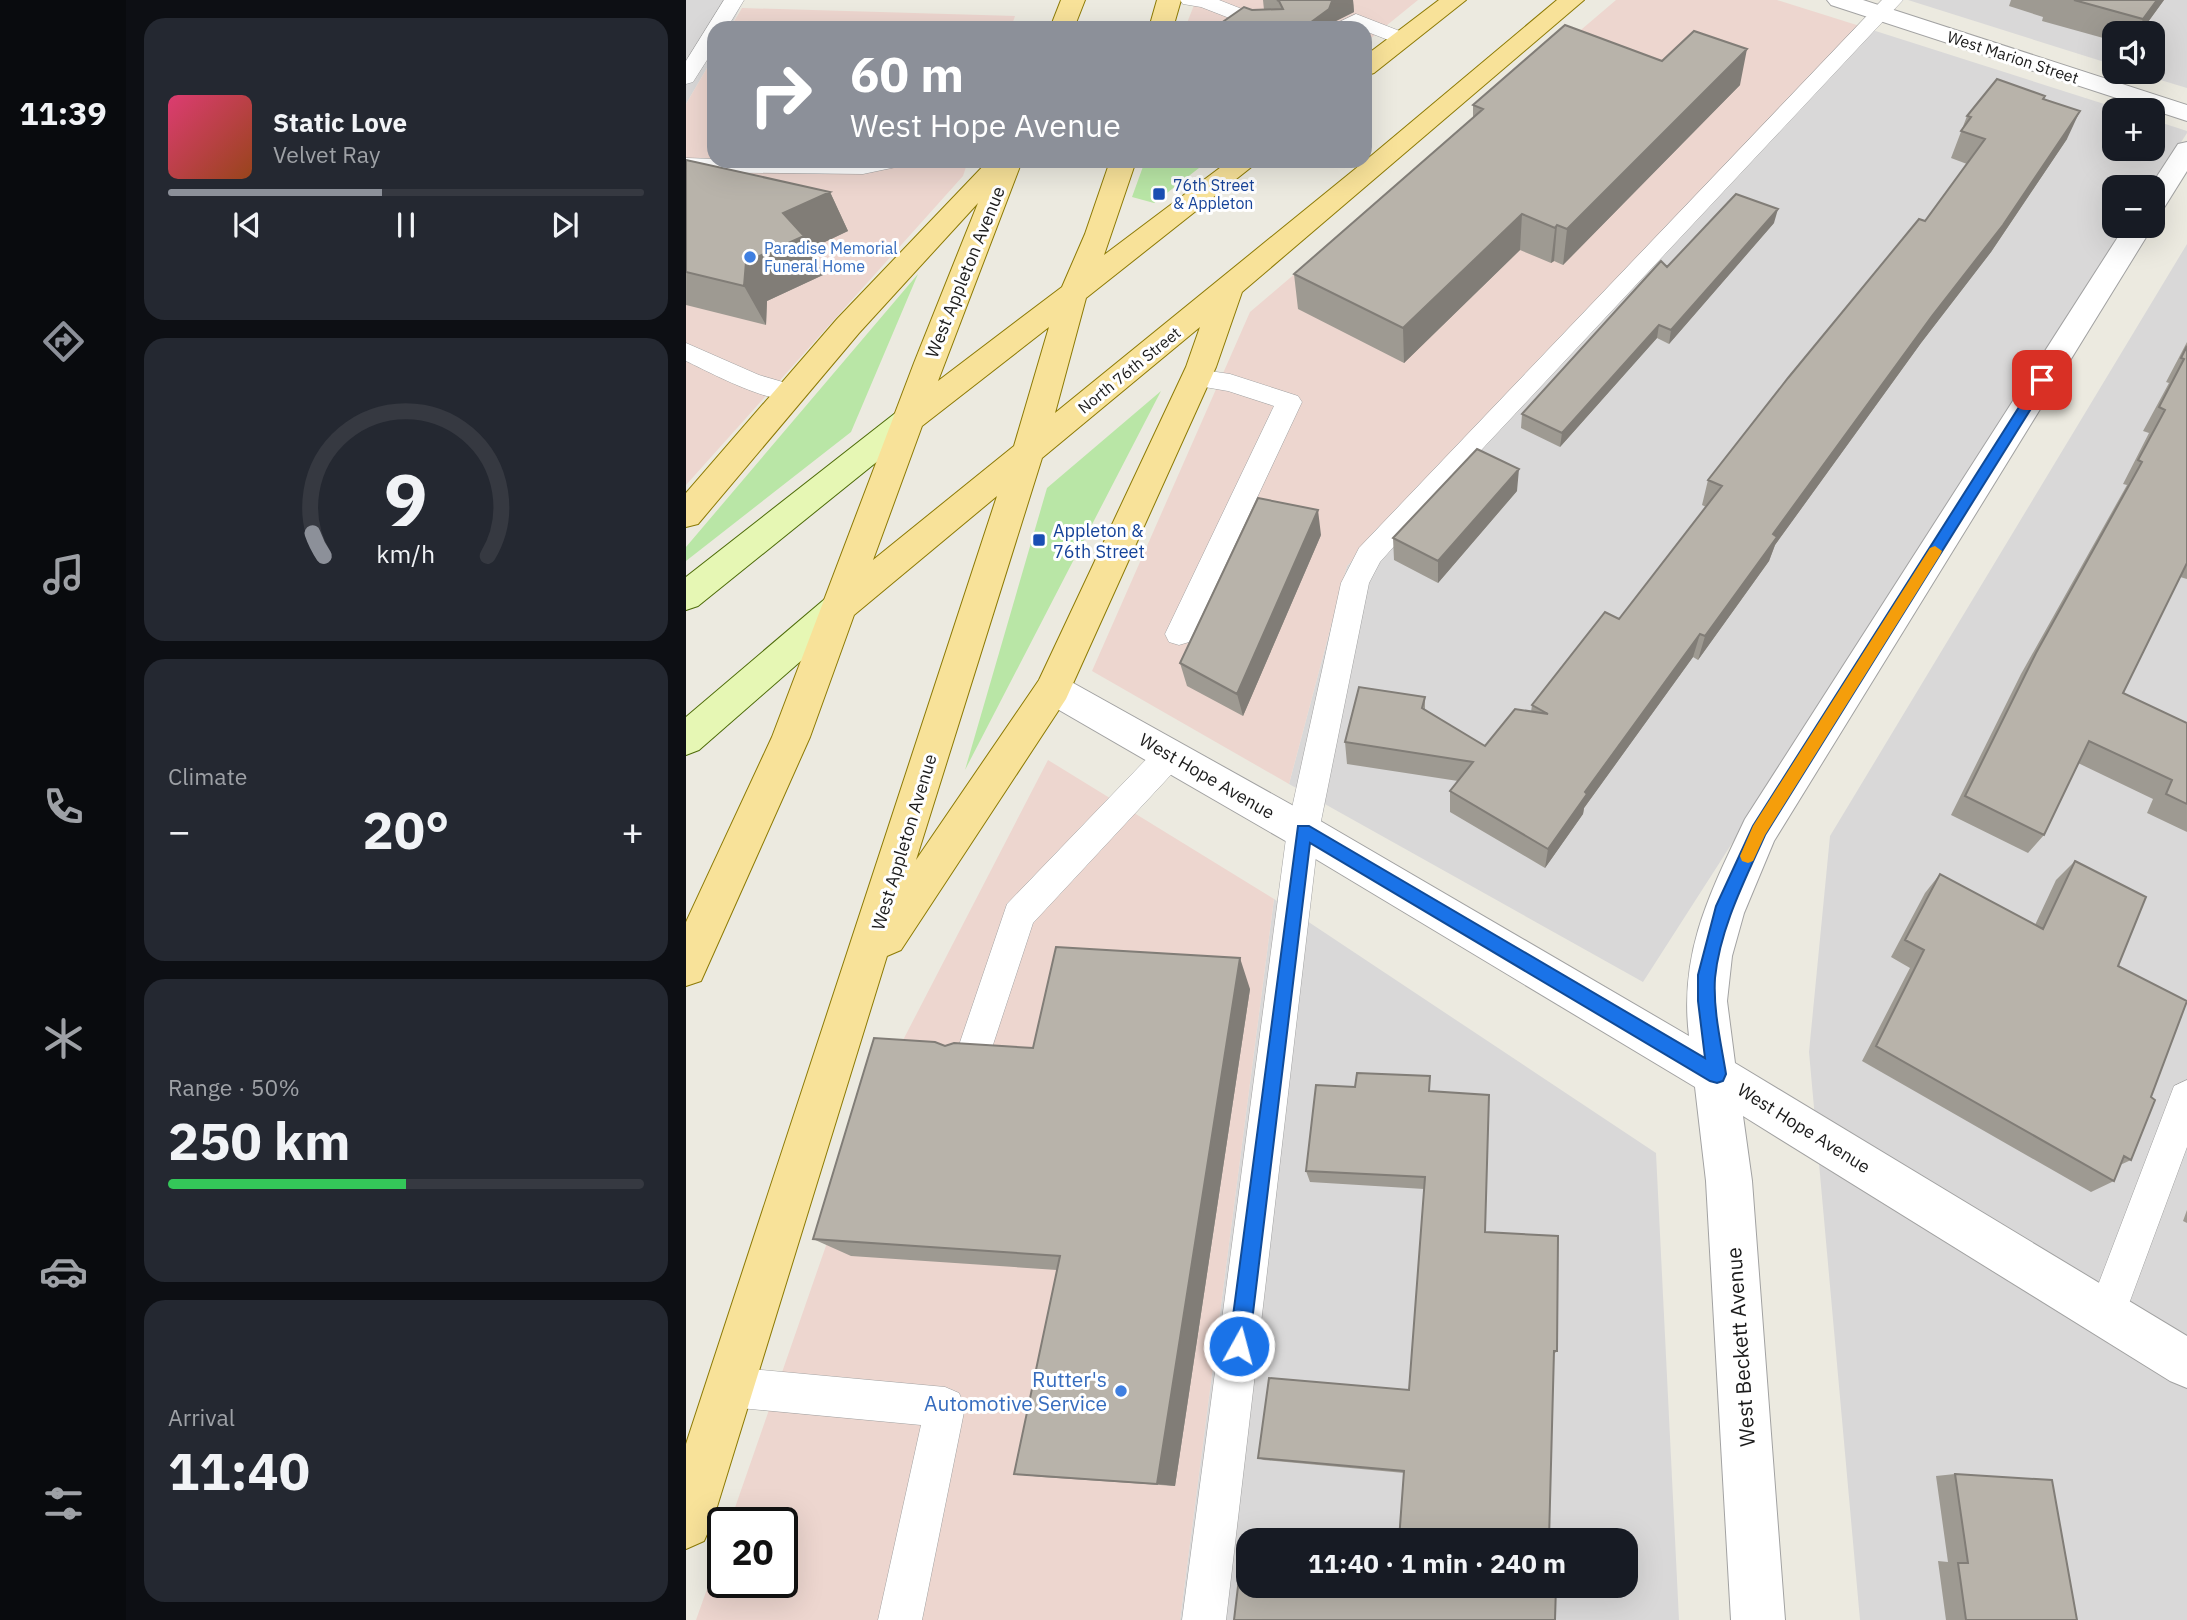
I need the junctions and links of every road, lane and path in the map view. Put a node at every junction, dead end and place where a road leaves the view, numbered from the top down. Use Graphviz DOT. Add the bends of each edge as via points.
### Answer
graph roads {
  1 [pos="734,0"];
  2 [pos="1073,0"];
  3 [pos="1169,0"];
  4 [pos="1190,0"];
  5 [pos="1454,0"];
  6 [pos="1572,0"];
  7 [pos="1839,0"];
  8 [pos="1886,7"];
  9 [pos="721,21"];
  10 [pos="1065,21"];
  11 [pos="1163,21"];
  12 [pos="1255,21"];
  13 [pos="1372,26"];
  14 [pos="1403,39"];
  15 [pos="707,43"];
  16 [pos="1372,63"];
  17 [pos="686,78"];
  18 [pos="2187,113"];
  19 [pos="2187,150"];
  20 [pos="686,165"];
  21 [pos="707,165"];
  22 [pos="996,168"];
  23 [pos="1006,168"];
  24 [pos="1121,168"];
  25 [pos="1236,168"];
  26 [pos="1372,168"];
  27 [pos="1372,168"];
  28 [pos="2165,185"];
  29 [pos="2131,238"];
  30 [pos="1229,288"];
  31 [pos="1072,296"];
  32 [pos="686,351"];
  33 [pos="1196,377"];
  34 [pos="791,393"];
  35 [pos="909,419"];
  36 [pos="1029,450"];
  37 [pos="686,515"];
  38 [pos="686,596"];
  39 [pos="838,608"];
  40 [pos="1179,634"];
  41 [pos="1053,689"];
  42 [pos="686,739"];
  43 [pos="1170,755"];
  44 [pos="1304,831"];
  45 [pos="686,967"];
  46 [pos="861,977"];
  47 [pos="974,1054"];
  48 [pos="1717,1074"];
  49 [pos="2187,1098"];
  50 [pos="2106,1314"];
  51 [pos="2187,1364"];
  52 [pos="729,1387"];
  53 [pos="686,1523"];
  54 [pos="900,1620"];
  55 [pos="1204,1620"];
  56 [pos="1758,1620"];
  1 -- 9 [label="lane"];
  2 -- 10 [label="main road"];
  3 -- 11 [label="main road"];
  4 -- 12 [label="lane"];
  5 -- 14 [label="main road"];
  6 -- 27 [label="main road, North 76th Street"];
  7 -- 8 [label="street, West Marion Street"];
  8 -- 18 [label="street, West Marion Street"];
  8 -- 44 [label="lane" via="1369,555 1355,583"];
  13 -- 14 [label="lane"];
  14 -- 16 [label="main road"];
  15 -- 17 [label="lane"];
  19 -- 28 [label="street"];
  20 -- 21 [label="lane"];
  22 -- 34 [label="main road"];
  23 -- 35 [label="main road, West Appleton Avenue"];
  24 -- 31 [label="main road, West Appleton Avenue"];
  25 -- 31 [label="main road"];
  26 -- 30 [label="main road, North 76th Street"];
  29 -- 48 [label="street, West Beckett Avenue" via="1759,831 1725,906 1707,975 1706,1001"];
  30 -- 33 [label="main road"];
  30 -- 36 [label="main road, North 76th Street"];
  31 -- 35 [label="main road"];
  31 -- 36 [label="main road, West Appleton Avenue"];
  32 -- 34 [label="lane" via="750,381"];
  33 -- 40 [label="lane" via="1289,402"];
  33 -- 41 [label="main road"];
  34 -- 37 [label="main road"];
  35 -- 38 [label="main road"];
  35 -- 39 [label="main road, West Appleton Avenue"];
  36 -- 39 [label="main road, North 76th Street"];
  36 -- 46 [label="main road, West Appleton Avenue"];
  39 -- 42 [label="main road, North 76th Street"];
  39 -- 45 [label="main road, West Appleton Avenue" via="791,737"];
  41 -- 43 [label="street, West Hope Avenue"];
  41 -- 46 [label="main road"];
  43 -- 44 [label="street, West Hope Avenue"];
  43 -- 47 [label="lane" via="1019,915"];
  44 -- 48 [label="street, West Hope Avenue"];
  44 -- 55 [label="lane"];
  46 -- 52 [label="main road, West Appleton Avenue"];
  48 -- 50 [label="street, West Hope Avenue"];
  48 -- 56 [label="street, West Beckett Avenue" via="1729,1181"];
  49 -- 50 [label="lane"];
  50 -- 51 [label="street, West Hope Avenue"];
  52 -- 53 [label="main road, West Appleton Avenue"];
  52 -- 54 [label="lane" via="945,1407"];
}
